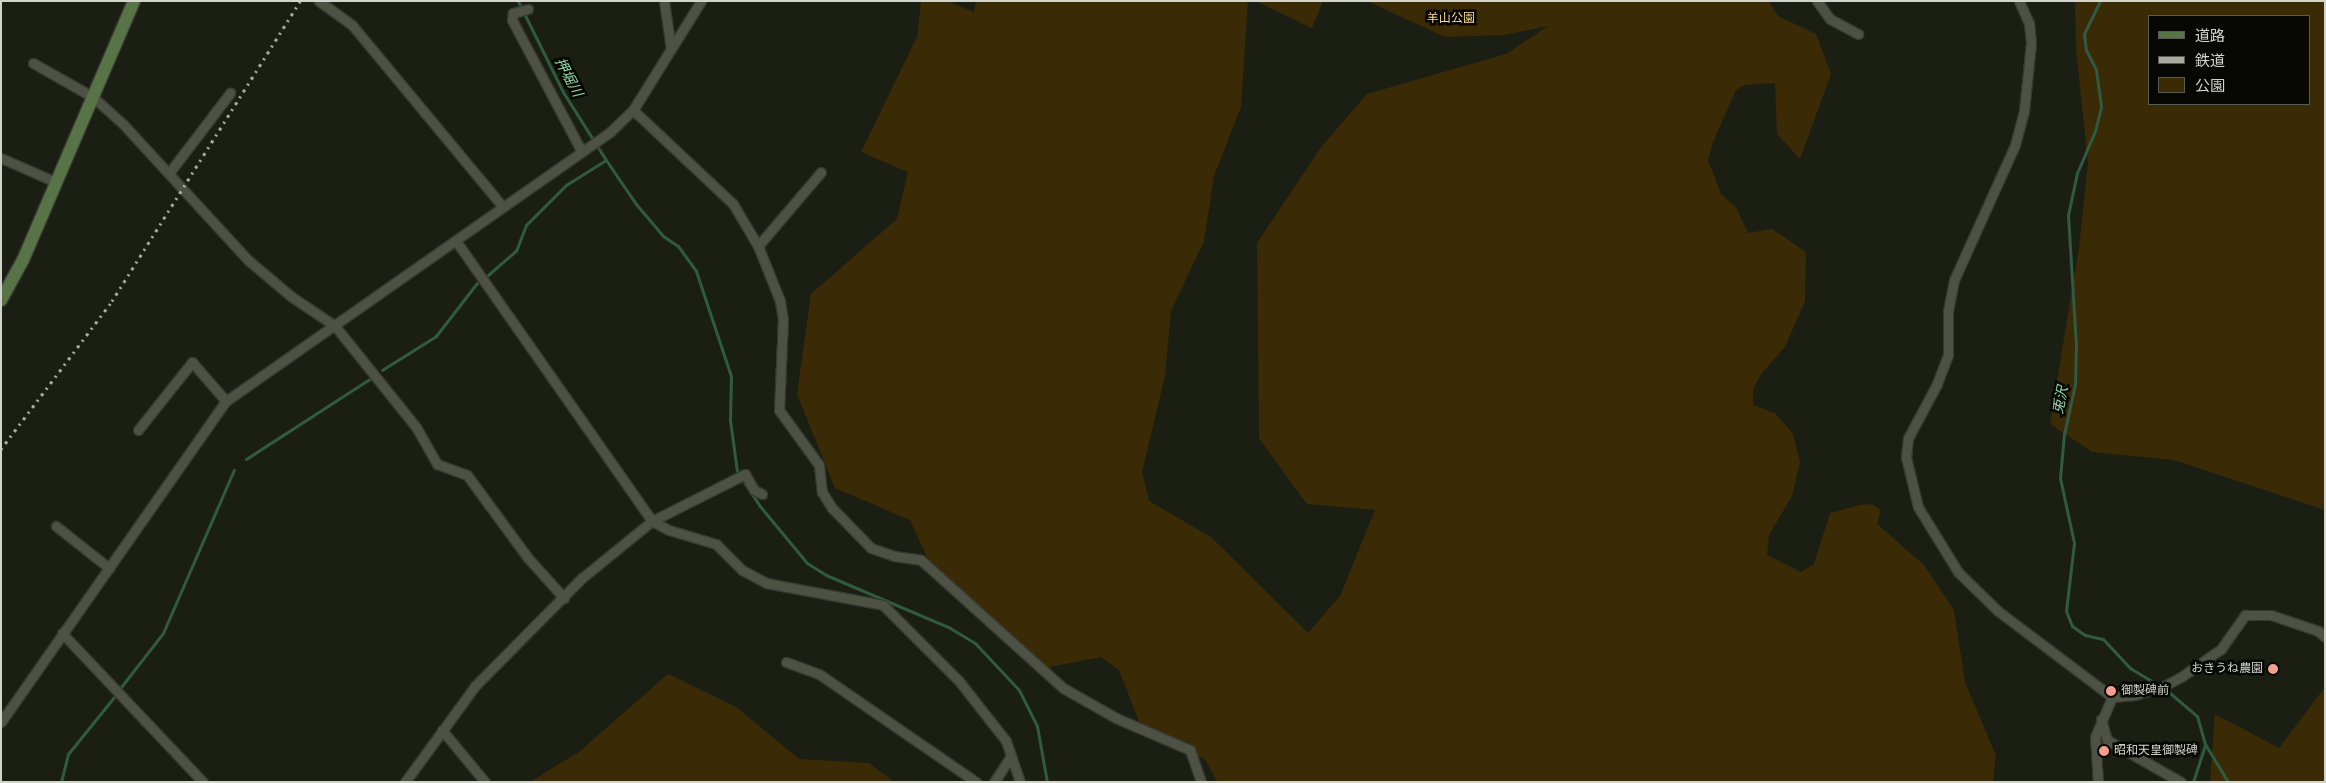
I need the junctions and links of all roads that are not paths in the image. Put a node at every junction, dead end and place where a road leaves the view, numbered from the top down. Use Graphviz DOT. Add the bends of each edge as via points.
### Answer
graph roads {
  1 [pos="134,1"];
  2 [pos="319,1"];
  3 [pos="664,1"];
  4 [pos="701,1"];
  5 [pos="1817,1"];
  6 [pos="2019,1"];
  7 [pos="527,9"];
  8 [pos="1858,34"];
  9 [pos="671,49"];
  10 [pos="33,63"];
  11 [pos="230,93"];
  12 [pos="93,97"];
  13 [pos="633,110"];
  14 [pos="582,152"];
  15 [pos="1,158"];
  16 [pos="820,172"];
  17 [pos="169,173"];
  18 [pos="56,182"];
  19 [pos="503,207"];
  20 [pos="456,241"];
  21 [pos="758,246"];
  22 [pos="1,300"];
  23 [pos="335,326"];
  24 [pos="226,401"];
  25 [pos="138,430"];
  26 [pos="762,494"];
  27 [pos="652,521"];
  28 [pos="56,526"];
  29 [pos="109,568"];
  30 [pos="564,598"];
  31 [pos="62,633"];
  32 [pos="2325,637"];
  33 [pos="786,662"];
  34 [pos="2112,697"];
  35 [pos="2100,719"];
  36 [pos="1,722"];
  37 [pos="442,730"];
  38 [pos="1011,756"];
  39 [pos="203,782"];
  40 [pos="405,782"];
  41 [pos="485,782"];
  42 [pos="976,782"];
  43 [pos="994,782"];
  44 [pos="1020,782"];
  45 [pos="1202,782"];
  46 [pos="2098,782"];
  47 [pos="2181,782"];
  1 -- 12 [label="street"];
  2 -- 19 [label="street" via="352,25"];
  3 -- 9 [label="street"];
  4 -- 9 [label="street"];
  5 -- 8 [label="street" via="1830,19"];
  6 -- 34 [label="street" via="2029,23 2031,43 2024,111 2015,145 1954,280 1948,311 1948,354 1937,384 1908,438 1906,457 1918,508 1958,572 1998,611"];
  7 -- 14 [label="street" via="514,13 512,20"];
  9 -- 13 [label="street"];
  10 -- 12 [label="street"];
  11 -- 17 [label="street"];
  12 -- 17 [label="street"];
  12 -- 18 [label="street"];
  13 -- 14 [label="street"];
  13 -- 21 [label="street" via="733,204"];
  14 -- 19 [label="street"];
  15 -- 18 [label="street"];
  16 -- 21 [label="street"];
  17 -- 23 [label="street" via="248,260 292,297"];
  18 -- 22 [label="street" via="16,274"];
  19 -- 20 [label="street"];
  20 -- 23 [label="street"];
  20 -- 27 [label="street"];
  21 -- 45 [label="street" via="780,301 783,319 779,410 819,465 822,492 832,508 872,548 894,556 921,560 1062,688 1116,718 1190,750"];
  23 -- 24 [label="street"];
  23 -- 30 [label="street" via="416,427 436,464 467,475 528,558"];
  24 -- 25 [label="street" via="192,362"];
  24 -- 29 [label="street"];
  26 -- 27 [label="street" via="754,490 745,474"];
  27 -- 30 [label="street" via="582,578"];
  27 -- 38 [label="street" via="669,530 716,544 742,570 766,583 883,605 959,681 1006,741"];
  28 -- 29 [label="street"];
  29 -- 31 [label="street"];
  30 -- 37 [label="street" via="475,686"];
  31 -- 36 [label="street"];
  31 -- 39 [label="street"];
  32 -- 34 [label="street" via="2318,631 2271,615 2245,615 2220,649 2180,677 2135,696"];
  33 -- 42 [label="street" via="819,674"];
  34 -- 35 [label="street"];
  35 -- 46 [label="street" via="2095,737"];
  35 -- 47 [label="street" via="2107,740"];
  37 -- 40 [label="street"];
  37 -- 41 [label="street"];
  38 -- 43 [label="street"];
  38 -- 44 [label="street"];
}
